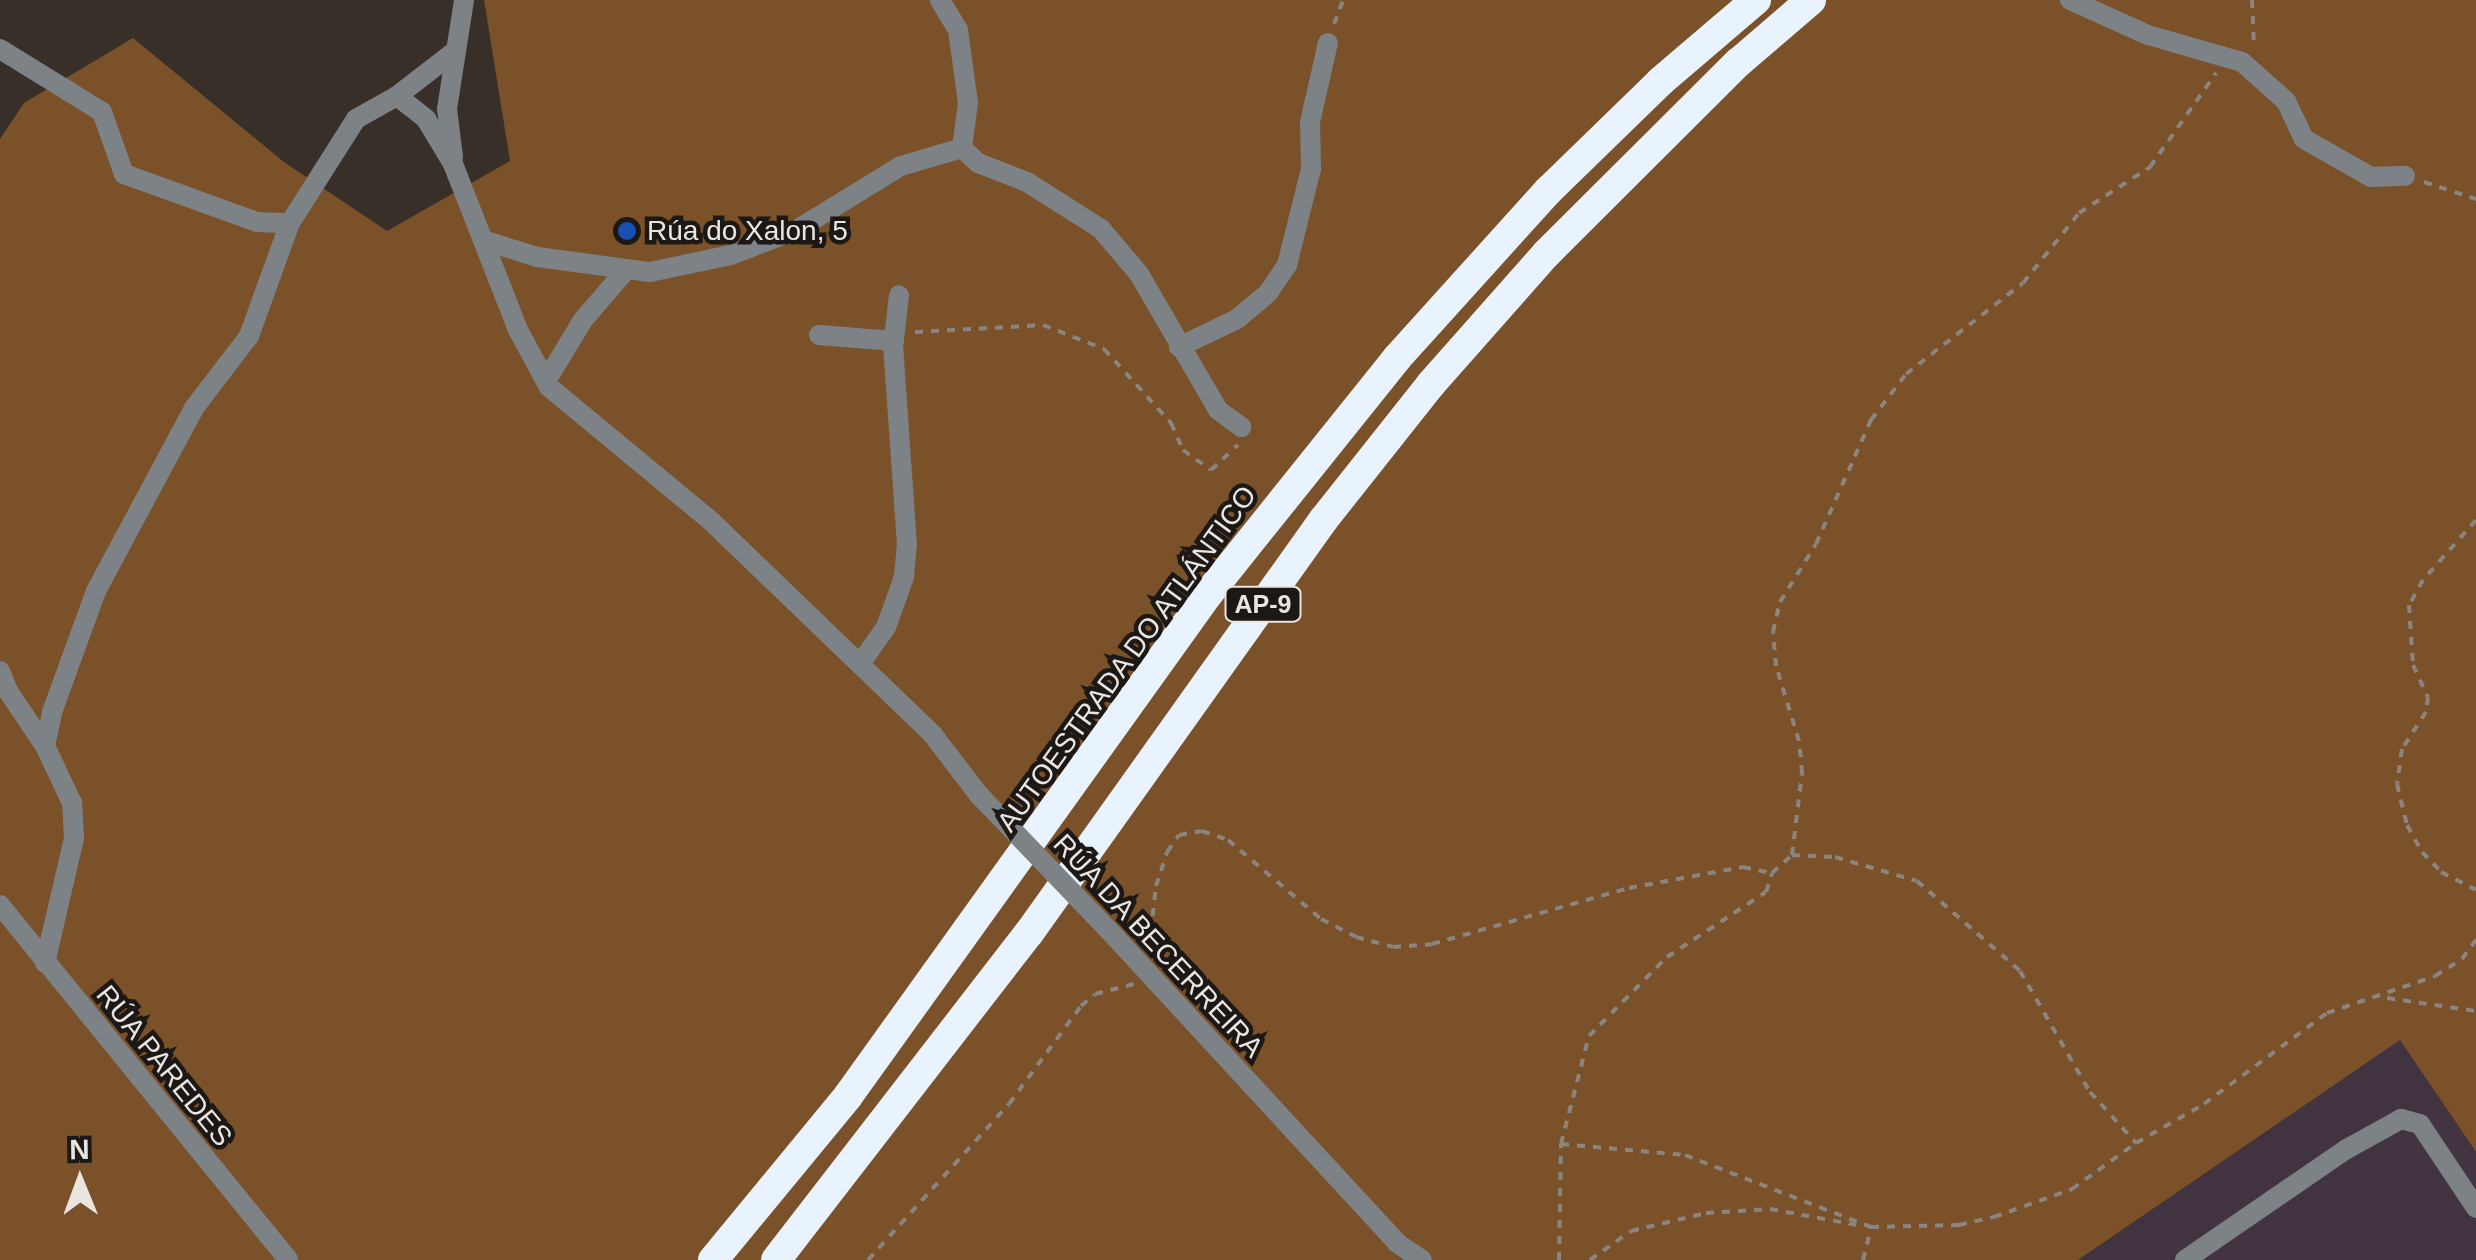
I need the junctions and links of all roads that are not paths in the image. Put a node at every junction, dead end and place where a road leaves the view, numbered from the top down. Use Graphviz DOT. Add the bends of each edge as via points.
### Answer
graph roads {
  1 [pos="464,0"];
  2 [pos="940,0"];
  3 [pos="1756,0"];
  4 [pos="1811,0"];
  5 [pos="2070,0"];
  6 [pos="1328,42"];
  7 [pos="0,49"];
  8 [pos="454,52"];
  9 [pos="398,96"];
  10 [pos="962,148"];
  11 [pos="454,164"];
  12 [pos="2405,176"];
  13 [pos="290,223"];
  14 [pos="483,240"];
  15 [pos="626,270"];
  16 [pos="900,295"];
  17 [pos="819,335"];
  18 [pos="894,337"];
  19 [pos="1179,346"];
  20 [pos="546,381"];
  21 [pos="1242,427"];
  22 [pos="860,664"];
  23 [pos="0,670"];
  24 [pos="45,746"];
  25 [pos="0,905"];
  26 [pos="44,963"];
  27 [pos="2476,1208"];
  28 [pos="288,1260"];
  29 [pos="713,1260"];
  30 [pos="776,1260"];
  31 [pos="1422,1260"];
  32 [pos="2185,1260"];
  1 -- 8 [label="street, RÚA DA BECERREIRA"];
  2 -- 10 [label="street" via="958,30 968,103"];
  3 -- 29 [label="highway, AUTOESTRADA DO ATLÁNTICO / AP-9" via="1549,190 1397,358 1208,594 848,1096"];
  4 -- 30 [label="highway, AP-9" via="1738,62 1547,252 1432,384 1324,520 1028,933"];
  5 -- 12 [label="street" via="2148,35 2228,57 2286,101 2304,138 2370,177"];
  6 -- 19 [label="street" via="1310,122 1311,169 1288,265 1237,319"];
  7 -- 13 [label="street" via="102,112 124,174 257,222"];
  8 -- 9 [label="street"];
  8 -- 11 [label="street, RÚA DA BECERREIRA" via="447,109"];
  9 -- 11 [label="street, RÚA DA BECERREIRA" via="426,119"];
  9 -- 13 [label="street" via="356,119"];
  10 -- 15 [label="street" via="901,166 798,229 730,255 650,272"];
  10 -- 19 [label="street" via="1101,230 1139,274"];
  11 -- 14 [label="street, RÚA DA BECERREIRA"];
  13 -- 24 [label="street" via="249,336 194,408 96,591"];
  14 -- 15 [label="street" via="536,257"];
  14 -- 20 [label="street, RÚA DA BECERREIRA"];
  15 -- 20 [label="street" via="583,320"];
  16 -- 18 [label="street"];
  17 -- 18 [label="street"];
  18 -- 22 [label="street" via="906,560 886,627"];
  19 -- 21 [label="street" via="1218,410"];
  20 -- 22 [label="street, RÚA DA BECERREIRA" via="712,522"];
  22 -- 31 [label="street, RÚA DA BECERREIRA, bridge" via="933,735 979,795 1397,1242"];
  23 -- 24 [label="street"];
  24 -- 26 [label="street" via="72,803 74,838"];
  25 -- 26 [label="street, RÚA PAREDES"];
  26 -- 28 [label="street, RÚA PAREDES"];
  27 -- 32 [label="street" via="2420,1124 2401,1120 2345,1150"];
}
